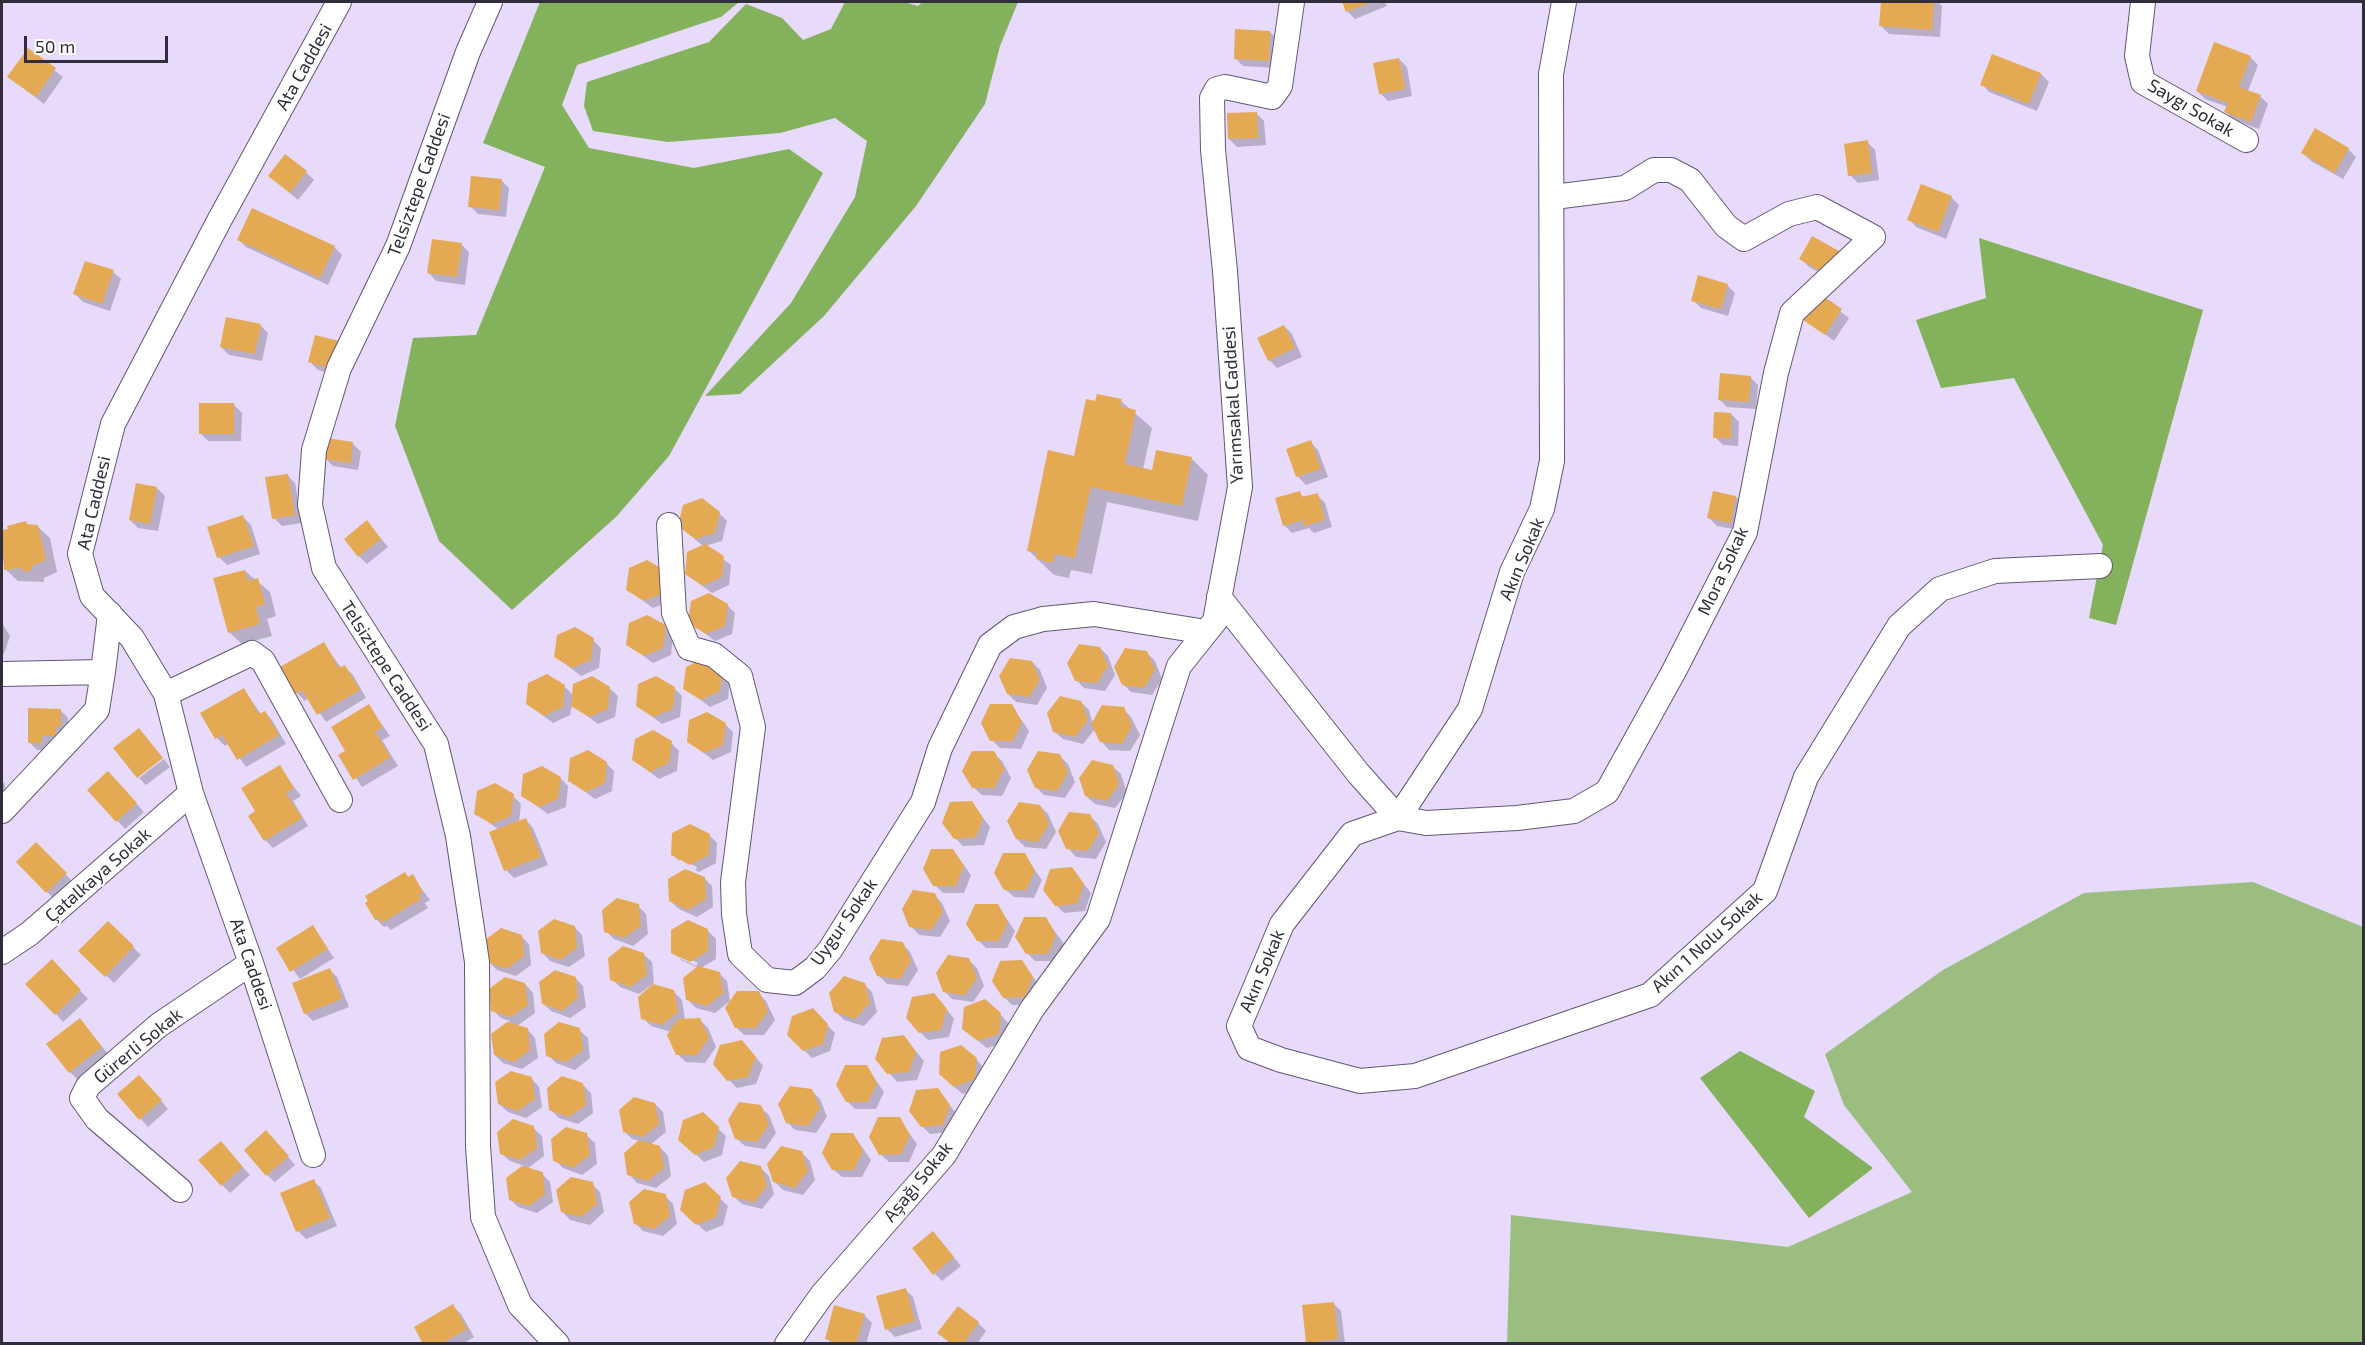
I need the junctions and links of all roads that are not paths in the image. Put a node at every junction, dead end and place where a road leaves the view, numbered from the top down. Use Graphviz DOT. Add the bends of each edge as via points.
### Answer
graph roads {
  1 [pos="339,2"];
  2 [pos="490,2"];
  3 [pos="1292,2"];
  4 [pos="1564,2"];
  5 [pos="2143,2"];
  6 [pos="2246,140"];
  7 [pos="1554,197"];
  8 [pos="669,525"];
  9 [pos="2100,566"];
  10 [pos="1219,597"];
  11 [pos="110,614"];
  12 [pos="1206,632"];
  13 [pos="103,672"];
  14 [pos="2,674"];
  15 [pos="166,694"];
  16 [pos="191,793"];
  17 [pos="340,800"];
  18 [pos="2,811"];
  19 [pos="1398,818"];
  20 [pos="2,952"];
  21 [pos="251,963"];
  22 [pos="1054,979"];
  23 [pos="1239,1026"];
  24 [pos="313,1155"];
  25 [pos="180,1190"];
  26 [pos="557,1344"];
  27 [pos="787,1344"];
  1 -- 11 [label="street, Ata Caddesi" via="113,424 80,554 92,596"];
  2 -- 26 [label="street, Telsiztepe Caddesi" via="398,246 339,368 314,450 310,505 324,568 436,744 458,836 477,962 478,1146 483,1217 520,1305"];
  3 -- 10 [label="street, Yarımsakal Caddesi" via="1280,86 1272,97 1225,87 1217,89 1212,98 1240,487"];
  4 -- 7 [label="street, Akın Sokak" via="1551,74"];
  5 -- 6 [label="street, Saygı Sokak" via="2137,56 2143,82"];
  7 -- 19 [label="street, Akın Sokak" via="1552,461 1542,509 1512,572 1470,709"];
  7 -- 19 [label="street, Mora Sokak" via="1625,188 1654,170 1671,170 1690,180 1726,226 1744,239 1789,214 1816,207 1873,237 1792,313 1776,373 1745,532 1607,792 1574,811 1518,818 1426,823"];
  8 -- 12 [label="street, Uygur Sokak" via="674,613 689,648 714,655 740,676 753,727 734,882 734,914 740,954 767,980 795,983 830,950 923,802 940,748 990,645 1014,627 1043,619 1094,614"];
  9 -- 23 [label="street, Akın 1 Nolu Sokak" via="1995,572 1940,589 1899,626 1806,777 1765,891 1650,995 1415,1076 1360,1081 1281,1060 1249,1047"];
  10 -- 12 [label="street, Yarımsakal Caddesi" via="1215,621"];
  10 -- 19 [label="street"];
  11 -- 13 [label="street"];
  11 -- 15 [label="street, Ata Caddesi" via="132,638"];
  12 -- 22 [label="street, Yarımsakal Caddesi" via="1179,666 1098,919"];
  13 -- 14 [label="street"];
  13 -- 18 [label="street" via="97,710"];
  15 -- 16 [label="street, Ata Caddesi"];
  15 -- 17 [label="street" via="252,653 263,662"];
  16 -- 20 [label="street, Çatalkaya Sokak" via="29,934"];
  16 -- 21 [label="street, Ata Caddesi"];
  19 -- 23 [label="street, Akın Sokak" via="1352,834 1326,866 1282,924"];
  21 -- 24 [label="street, Ata Caddesi"];
  21 -- 25 [label="street, Gürerli Sokak" via="159,1024 88,1086 82,1098 97,1119"];
  22 -- 27 [label="street, Aşağı Sokak" via="944,1155 822,1295"];
}
